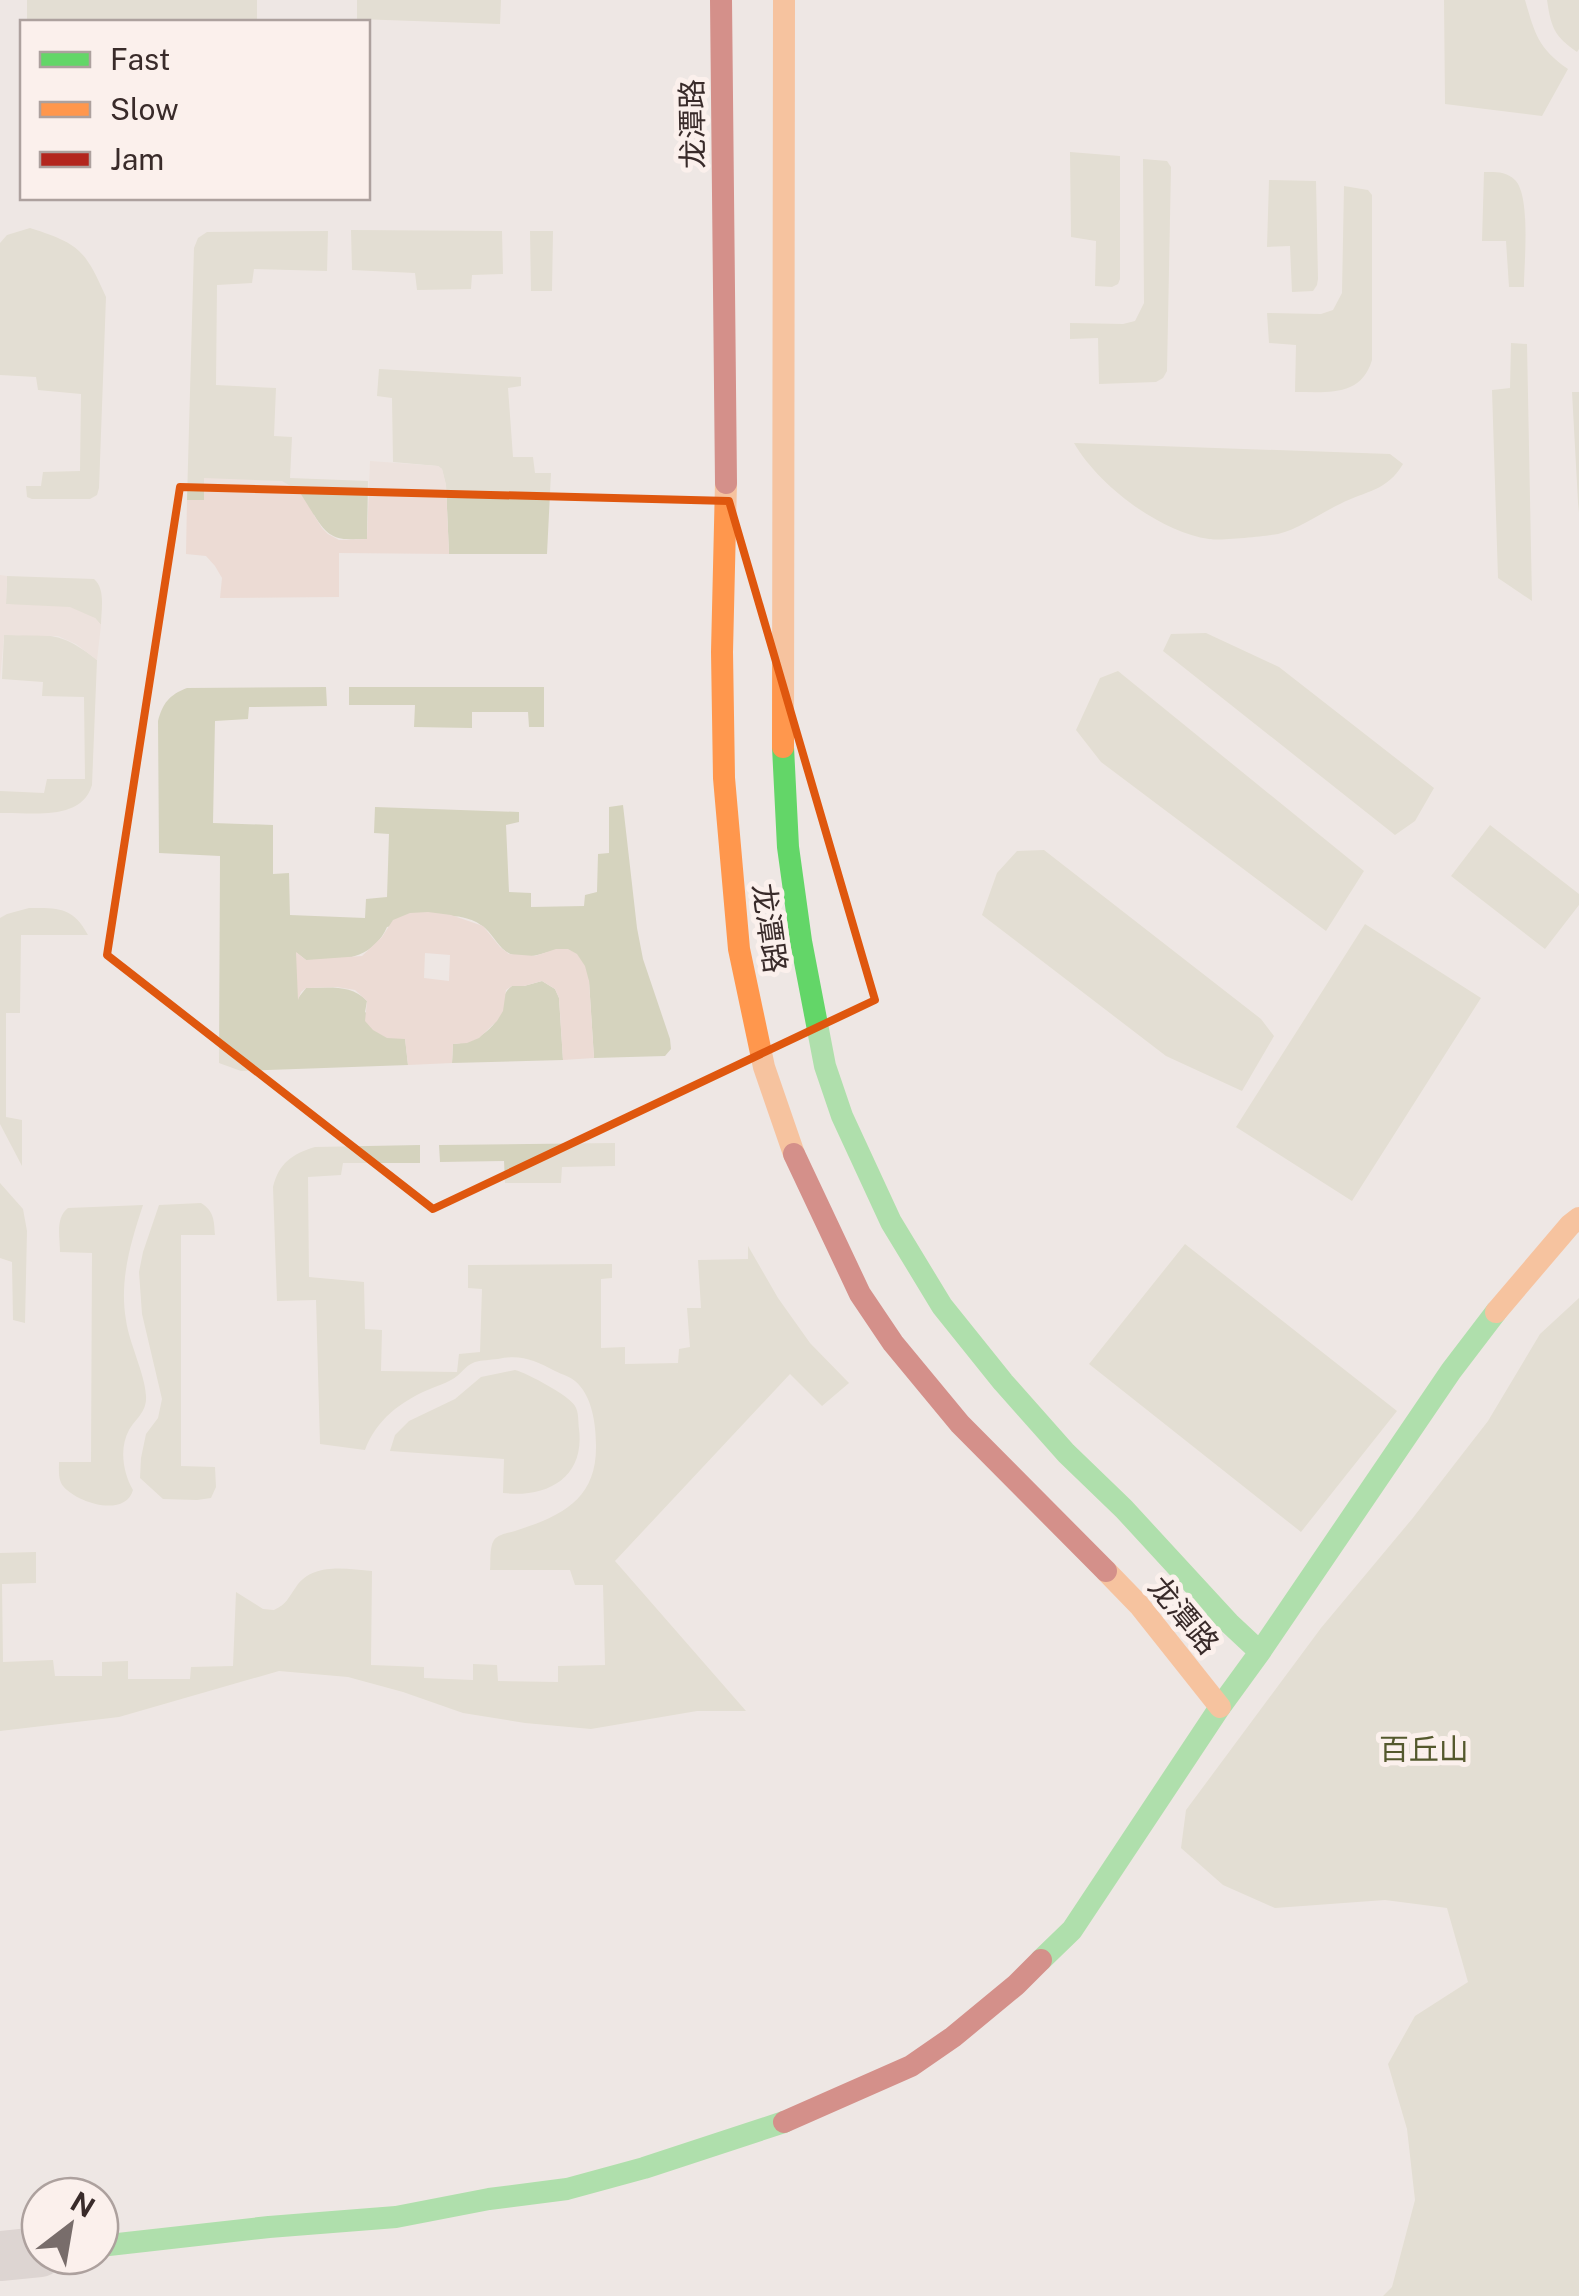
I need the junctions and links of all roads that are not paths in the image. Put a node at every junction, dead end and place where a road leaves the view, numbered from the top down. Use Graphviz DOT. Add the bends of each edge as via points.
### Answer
graph roads {
  1 [pos="721,0"];
  2 [pos="784,0"];
  3 [pos="1579,1218"];
  4 [pos="1260,1652"];
  5 [pos="1220,1707"];
  6 [pos="120,2244"];
  1 -- 5 [label="main road, 龙潭路" via="724,778 739,949 764,1067 815,1202 893,1344 960,1424 1139,1605"];
  2 -- 4 [label="main road, 龙潭路" via="783,768 788,848 824,1066 890,1222 942,1306 1066,1453"];
  3 -- 4 [label="main road" via="1451,1371"];
  4 -- 5 [label="main road"];
  5 -- 6 [label="main road" via="1072,1930 954,2037 885,2080 800,2118 567,2188 396,2217"];
}
